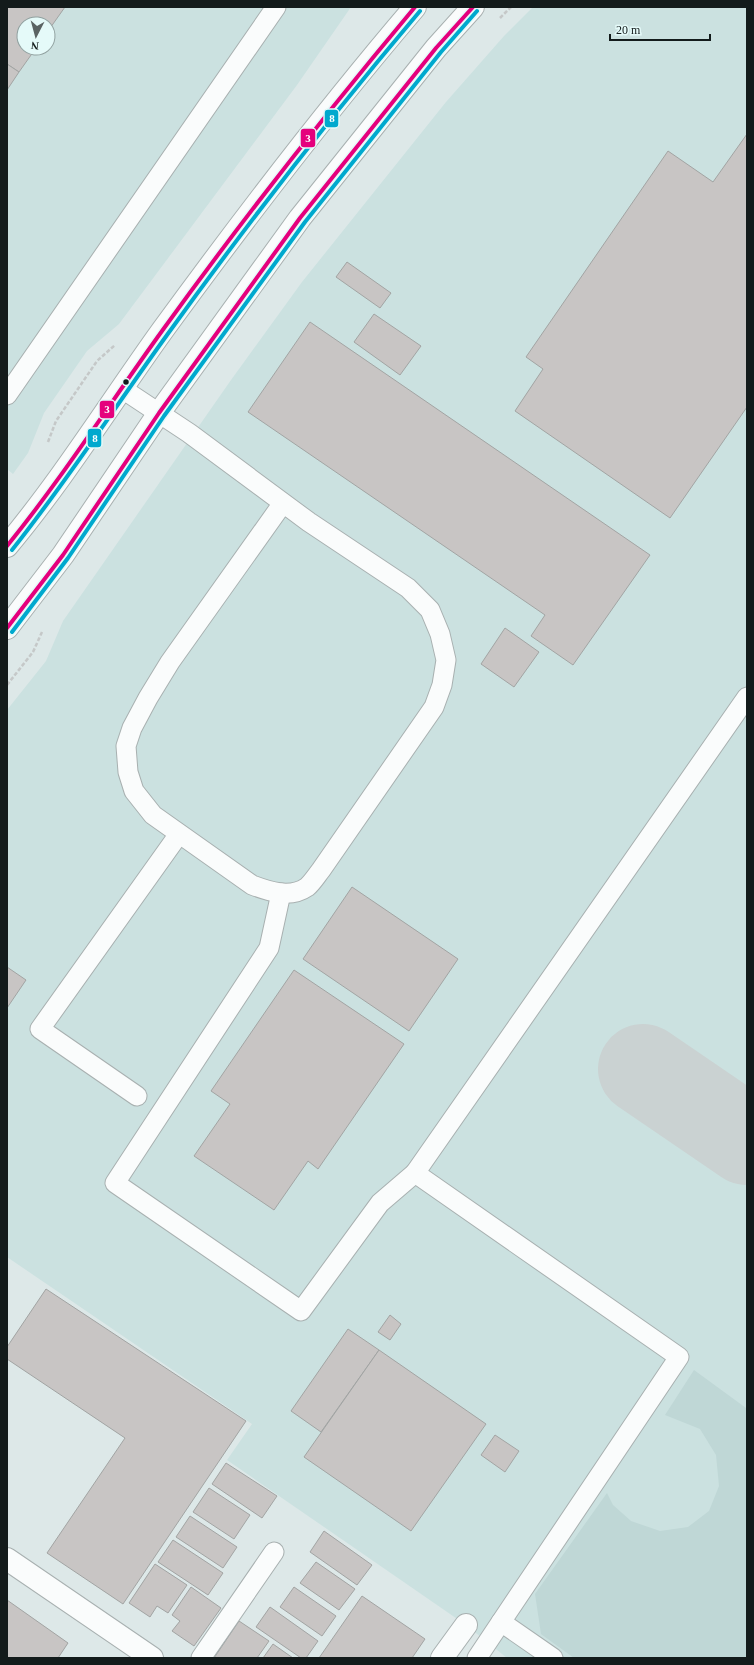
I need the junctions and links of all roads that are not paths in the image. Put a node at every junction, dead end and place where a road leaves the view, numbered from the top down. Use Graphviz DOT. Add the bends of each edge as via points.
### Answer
graph roads {
  1 [pos="276,7"];
  2 [pos="415,7"];
  3 [pos="474,7"];
  4 [pos="121,388"];
  5 [pos="7,395"];
  6 [pos="159,413"];
  7 [pos="283,503"];
  8 [pos="7,546"];
  9 [pos="7,628"];
  10 [pos="747,697"];
  11 [pos="179,834"];
  12 [pos="281,893"];
  13 [pos="137,1096"];
  14 [pos="415,1173"];
  15 [pos="274,1552"];
  16 [pos="7,1559"];
  17 [pos="501,1622"];
  18 [pos="466,1625"];
  19 [pos="152,1658"];
  20 [pos="201,1658"];
  21 [pos="442,1658"];
  22 [pos="477,1658"];
  23 [pos="553,1658"];
  1 -- 5 [label="lane"];
  2 -- 4 [label="main road" via="270,186"];
  3 -- 6 [label="main road" via="436,48 300,218"];
  4 -- 6 [label="lane"];
  4 -- 8 [label="main road"];
  6 -- 7 [label="lane"];
  6 -- 9 [label="main road" via="63,555"];
  7 -- 11 [label="lane" via="170,662 132,728 126,746 128,772 134,791 153,815"];
  7 -- 12 [label="lane" via="354,554 408,588 430,610 440,634 446,660 442,685 434,707 321,870 307,887 292,893"];
  10 -- 14 [label="lane"];
  11 -- 12 [label="lane" via="252,885 266,891"];
  11 -- 13 [label="lane" via="40,1029"];
  12 -- 14 [label="lane" via="270,948 115,1183 301,1311 380,1203"];
  14 -- 17 [label="lane" via="679,1357"];
  15 -- 20 [label="lane"];
  16 -- 19 [label="main road"];
  17 -- 22 [label="lane"];
  17 -- 23 [label="lane"];
  18 -- 21 [label="main road"];
}
